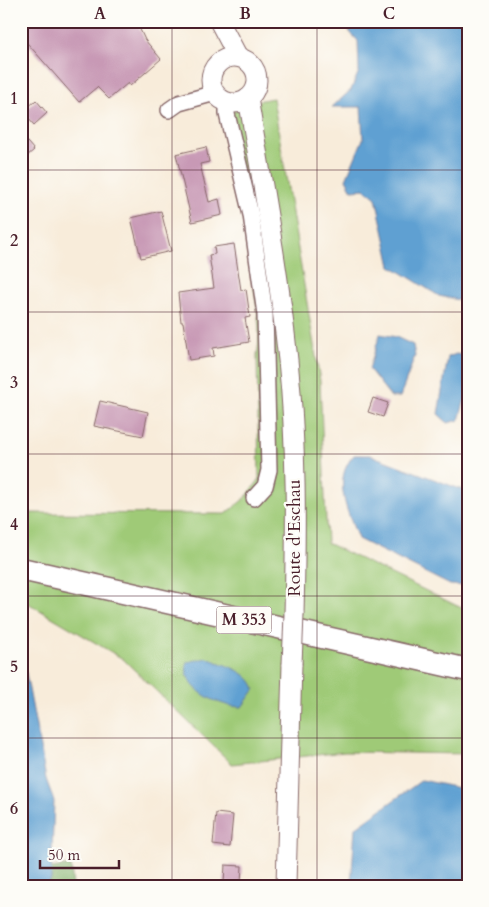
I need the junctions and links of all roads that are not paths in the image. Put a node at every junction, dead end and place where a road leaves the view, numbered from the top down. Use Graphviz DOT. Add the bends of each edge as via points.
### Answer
graph roads {
  1 [pos="215,21"];
  2 [pos="219,21"];
  3 [pos="230,59"];
  4 [pos="231,99"];
  5 [pos="169,110"];
  6 [pos="254,498"];
  7 [pos="21,568"];
  8 [pos="21,584"];
  9 [pos="468,670"];
  10 [pos="468,686"];
  11 [pos="286,886"];
  1 -- 3 [label="main road"];
  2 -- 3 [label="main road"];
  3 -- 4 [label="main road" via="216,65 211,79"];
  3 -- 4 [label="main road" via="251,64 257,78 254,93"];
  4 -- 5 [label="street" via="179,103"];
  4 -- 6 [label="street, Route d'Eschau" via="227,114 251,214 267,341 269,470 265,486"];
  4 -- 11 [label="main road, Route d'Eschau, bridge" via="263,192 279,284 294,442 294,614"];
  7 -- 9 [label="highway, M 353"];
  8 -- 10 [label="highway, M 353"];
}
